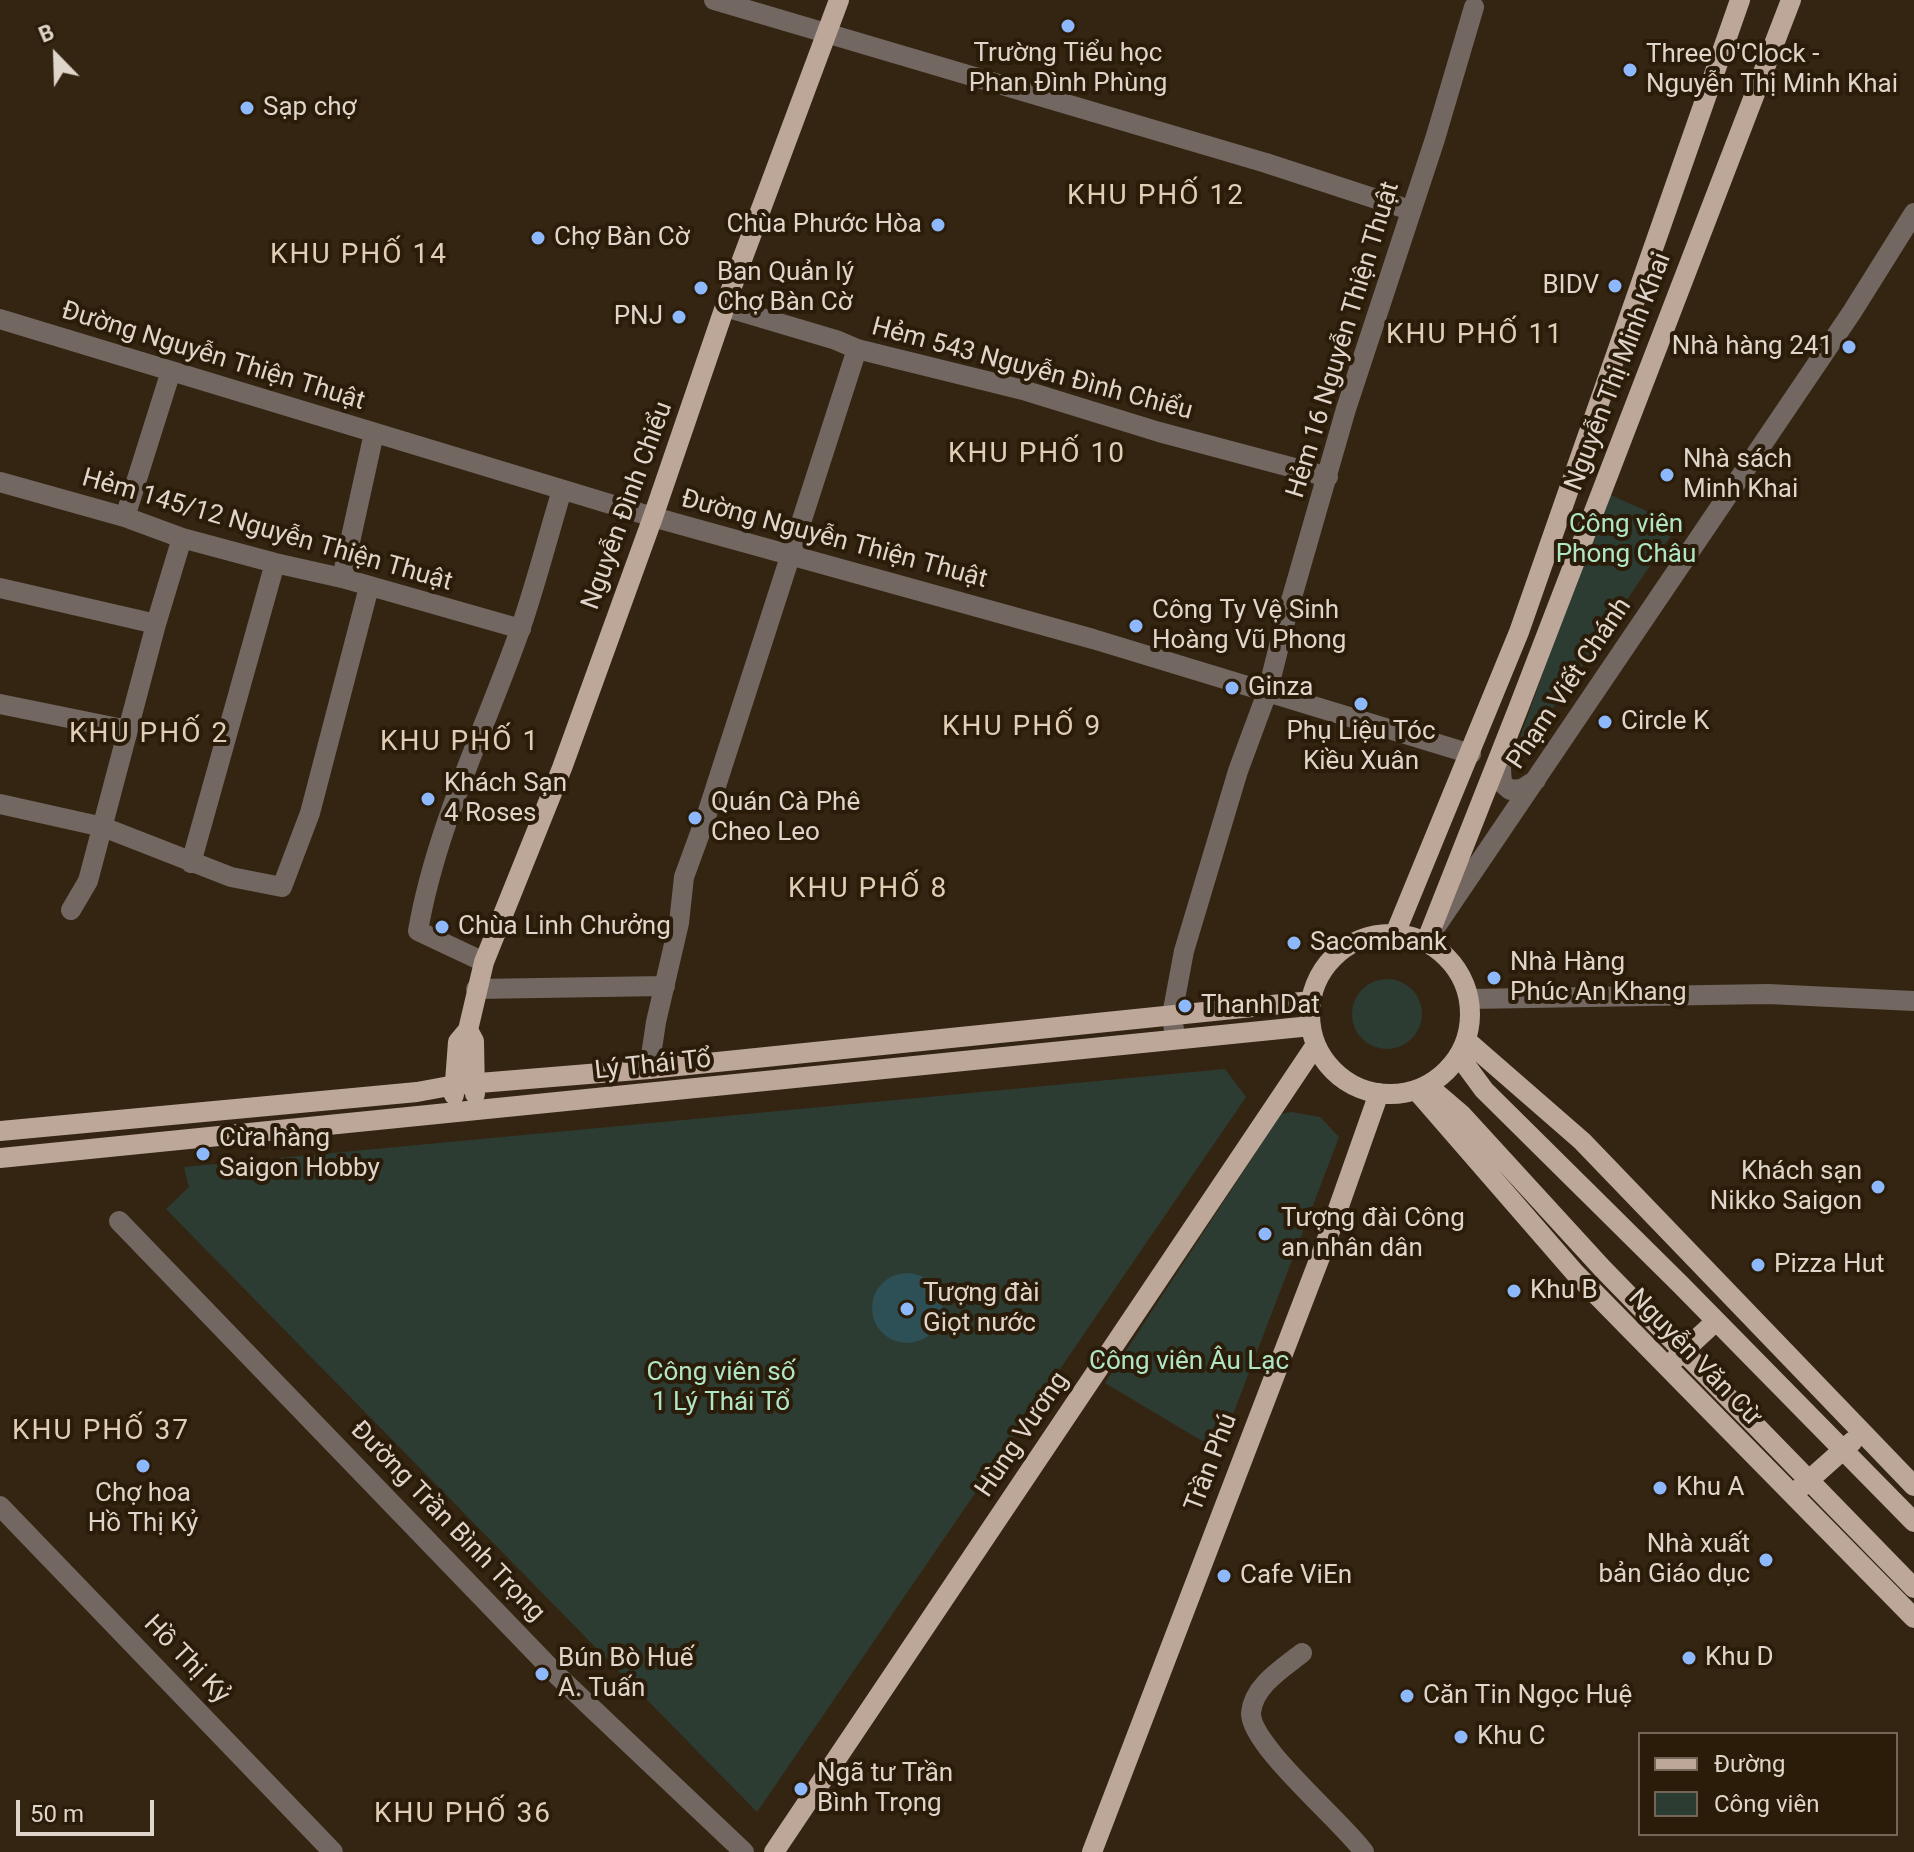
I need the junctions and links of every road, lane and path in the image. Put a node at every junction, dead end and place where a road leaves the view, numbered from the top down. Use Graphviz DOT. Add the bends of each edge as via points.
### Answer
graph roads {
  1 [pos="717,0"];
  2 [pos="839,0"];
  3 [pos="1740,0"];
  4 [pos="1791,0"];
  5 [pos="1474,7"];
  6 [pos="827,32"];
  7 [pos="1410,210"];
  8 [pos="1914,213"];
  9 [pos="725,307"];
  10 [pos="0,319"];
  11 [pos="857,349"];
  12 [pos="171,371"];
  13 [pos="374,433"];
  14 [pos="1328,477"];
  15 [pos="0,482"];
  16 [pos="562,490"];
  17 [pos="125,517"];
  18 [pos="653,517"];
  19 [pos="182,538"];
  20 [pos="791,555"];
  21 [pos="275,563"];
  22 [pos="342,578"];
  23 [pos="369,587"];
  24 [pos="0,588"];
  25 [pos="156,624"];
  26 [pos="521,629"];
  27 [pos="1268,690"];
  28 [pos="0,704"];
  29 [pos="128,730"];
  30 [pos="1471,754"];
  31 [pos="1500,756"];
  32 [pos="1536,780"];
  33 [pos="0,804"];
  34 [pos="103,827"];
  35 [pos="191,863"];
  36 [pos="71,910"];
  37 [pos="1395,934"];
  38 [pos="1426,942"];
  39 [pos="484,962"];
  40 [pos="665,986"];
  41 [pos="476,989"];
  42 [pos="1469,999"];
  43 [pos="1311,1001"];
  44 [pos="1914,1001"];
  45 [pos="1172,1015"];
  46 [pos="1313,1036"];
  47 [pos="1175,1038"];
  48 [pos="1463,1048"];
  49 [pos="649,1069"];
  50 [pos="465,1084"];
  51 [pos="1421,1087"];
  52 [pos="1379,1093"];
  53 [pos="475,1110"];
  54 [pos="453,1112"];
  55 [pos="0,1131"];
  56 [pos="0,1158"];
  57 [pos="119,1221"];
  58 [pos="1702,1267"];
  59 [pos="1681,1285"];
  60 [pos="1716,1321"];
  61 [pos="1682,1352"];
  62 [pos="1666,1366"];
  63 [pos="1862,1433"];
  64 [pos="1843,1450"];
  65 [pos="1808,1481"];
  66 [pos="1914,1486"];
  67 [pos="1792,1495"];
  68 [pos="0,1506"];
  69 [pos="1914,1522"];
  70 [pos="1914,1588"];
  71 [pos="1914,1618"];
  72 [pos="1302,1653"];
  73 [pos="333,1852"];
  74 [pos="744,1852"];
  75 [pos="774,1852"];
  76 [pos="1092,1852"];
  77 [pos="1364,1852"];
  1 -- 6 [label="street"];
  2 -- 6 [label="main road, Nguyễn Đình Chiểu"];
  3 -- 30 [label="main road, Nguyễn Thị Minh Khai" via="1519,632"];
  4 -- 31 [label="main road, Nguyễn Thị Minh Khai"];
  5 -- 7 [label="street, Hẻm 16 Nguyễn Thiện Thuật"];
  6 -- 7 [label="street"];
  6 -- 9 [label="main road, Nguyễn Đình Chiểu"];
  7 -- 14 [label="street, Hẻm 16 Nguyễn Thiện Thuật"];
  8 -- 32 [label="street, Phạm Viết Chánh"];
  9 -- 11 [label="street, Hẻm 543 Nguyễn Ðình Chiểu"];
  9 -- 18 [label="main road, Nguyễn Đình Chiểu"];
  10 -- 12 [label="street, Đường Nguyễn Thiện Thuật"];
  11 -- 14 [label="street, Hẻm 543 Nguyễn Ðình Chiểu"];
  11 -- 20 [label="street"];
  12 -- 13 [label="street, Đường Nguyễn Thiện Thuật"];
  12 -- 17 [label="street"];
  13 -- 16 [label="street, Đường Nguyễn Thiện Thuật"];
  13 -- 22 [label="street"];
  14 -- 27 [label="street, Hẻm 16 Nguyễn Thiện Thuật"];
  15 -- 17 [label="street, Hẻm 145/12 Nguyễn Thiện Thuật"];
  16 -- 18 [label="street, Đường Nguyễn Thiện Thuật"];
  16 -- 26 [label="street"];
  17 -- 19 [label="street, Hẻm 145/12 Nguyễn Thiện Thuật"];
  18 -- 20 [label="street, Đường Nguyễn Thiện Thuật"];
  18 -- 39 [label="main road, Nguyễn Đình Chiểu"];
  19 -- 21 [label="street, Hẻm 145/12 Nguyễn Thiện Thuật"];
  19 -- 25 [label="street"];
  20 -- 27 [label="street, Đường Nguyễn Thiện Thuật"];
  20 -- 40 [label="street" via="684,877"];
  21 -- 22 [label="street, Hẻm 145/12 Nguyễn Thiện Thuật"];
  21 -- 35 [label="street"];
  22 -- 23 [label="street, Hẻm 145/12 Nguyễn Thiện Thuật"];
  23 -- 26 [label="street, Hẻm 145/12 Nguyễn Thiện Thuật"];
  23 -- 35 [label="street" via="310,813 282,887"];
  24 -- 25 [label="street"];
  25 -- 29 [label="street"];
  26 -- 39 [label="street" via="459,790 418,931"];
  27 -- 30 [label="street, Đường Nguyễn Thiện Thuật"];
  27 -- 45 [label="street, Hẻm 16 Nguyễn Thiện Thuật" via="1188,936"];
  28 -- 29 [label="street"];
  29 -- 34 [label="street"];
  30 -- 37 [label="main road, Nguyễn Thị Minh Khai"];
  31 -- 32 [label="street" via="1502,783 1510,790"];
  31 -- 38 [label="main road, Nguyễn Thị Minh Khai"];
  32 -- 38 [label="street, Phạm Viết Chánh"];
  33 -- 34 [label="street"];
  34 -- 35 [label="street"];
  34 -- 36 [label="street" via="88,881"];
  37 -- 38 [label="main road"];
  37 -- 43 [label="main road" via="1362,939 1341,952 1323,971"];
  38 -- 42 [label="main road" via="1453,964"];
  39 -- 41 [label="main road, Nguyễn Đình Chiểu"];
  40 -- 41 [label="street"];
  40 -- 49 [label="street"];
  41 -- 50 [label="main road, Nguyễn Đình Chiểu"];
  42 -- 44 [label="street" via="1768,994"];
  42 -- 48 [label="main road" via="1470,1026"];
  43 -- 45 [label="main road, Lý Thái Tổ"];
  43 -- 46 [label="main road"];
  45 -- 47 [label="street, Hẻm 16 Nguyễn Thiện Thuật"];
  45 -- 49 [label="main road, Lý Thái Tổ"];
  46 -- 47 [label="main road, Lý Thái Tổ"];
  46 -- 52 [label="main road" via="1337,1074"];
  46 -- 75 [label="main road, Hùng Vương"];
  47 -- 53 [label="main road, Lý Thái Tổ"];
  48 -- 51 [label="main road" via="1438,1078"];
  48 -- 58 [label="main road" via="1582,1141"];
  48 -- 59 [label="main road, Nguyễn Văn Cừ" via="1495,1101"];
  49 -- 50 [label="main road, Lý Thái Tổ"];
  50 -- 53 [label="main road"];
  50 -- 54 [label="main road"];
  50 -- 55 [label="main road, Lý Thái Tổ"];
  51 -- 52 [label="main road"];
  51 -- 61 [label="main road, Nguyễn Văn Cừ" via="1461,1114"];
  51 -- 62 [label="main road, Nguyễn Văn Cừ" via="1575,1273"];
  52 -- 76 [label="main road, Trần Phú"];
  53 -- 54 [label="main road, Lý Thái Tổ"];
  54 -- 56 [label="main road, Lý Thái Tổ"];
  57 -- 74 [label="street, Đường Trần Bình Trọng" via="559,1677"];
  58 -- 59 [label="main road"];
  58 -- 63 [label="main road"];
  59 -- 60 [label="main road, Nguyễn Văn Cừ"];
  60 -- 61 [label="main road"];
  60 -- 64 [label="main road, Nguyễn Văn Cừ"];
  61 -- 62 [label="main road"];
  61 -- 65 [label="main road, Nguyễn Văn Cừ"];
  62 -- 67 [label="main road, Nguyễn Văn Cừ"];
  63 -- 64 [label="main road"];
  63 -- 66 [label="main road"];
  64 -- 65 [label="main road"];
  64 -- 69 [label="main road, Nguyễn Văn Cừ"];
  65 -- 67 [label="main road"];
  65 -- 70 [label="main road, Nguyễn Văn Cừ"];
  67 -- 71 [label="main road, Nguyễn Văn Cừ"];
  68 -- 73 [label="street, Hồ Thị Kỷ"];
  72 -- 77 [label="street" via="1264,1684 1251,1711 1253,1725 1268,1749"];
}
